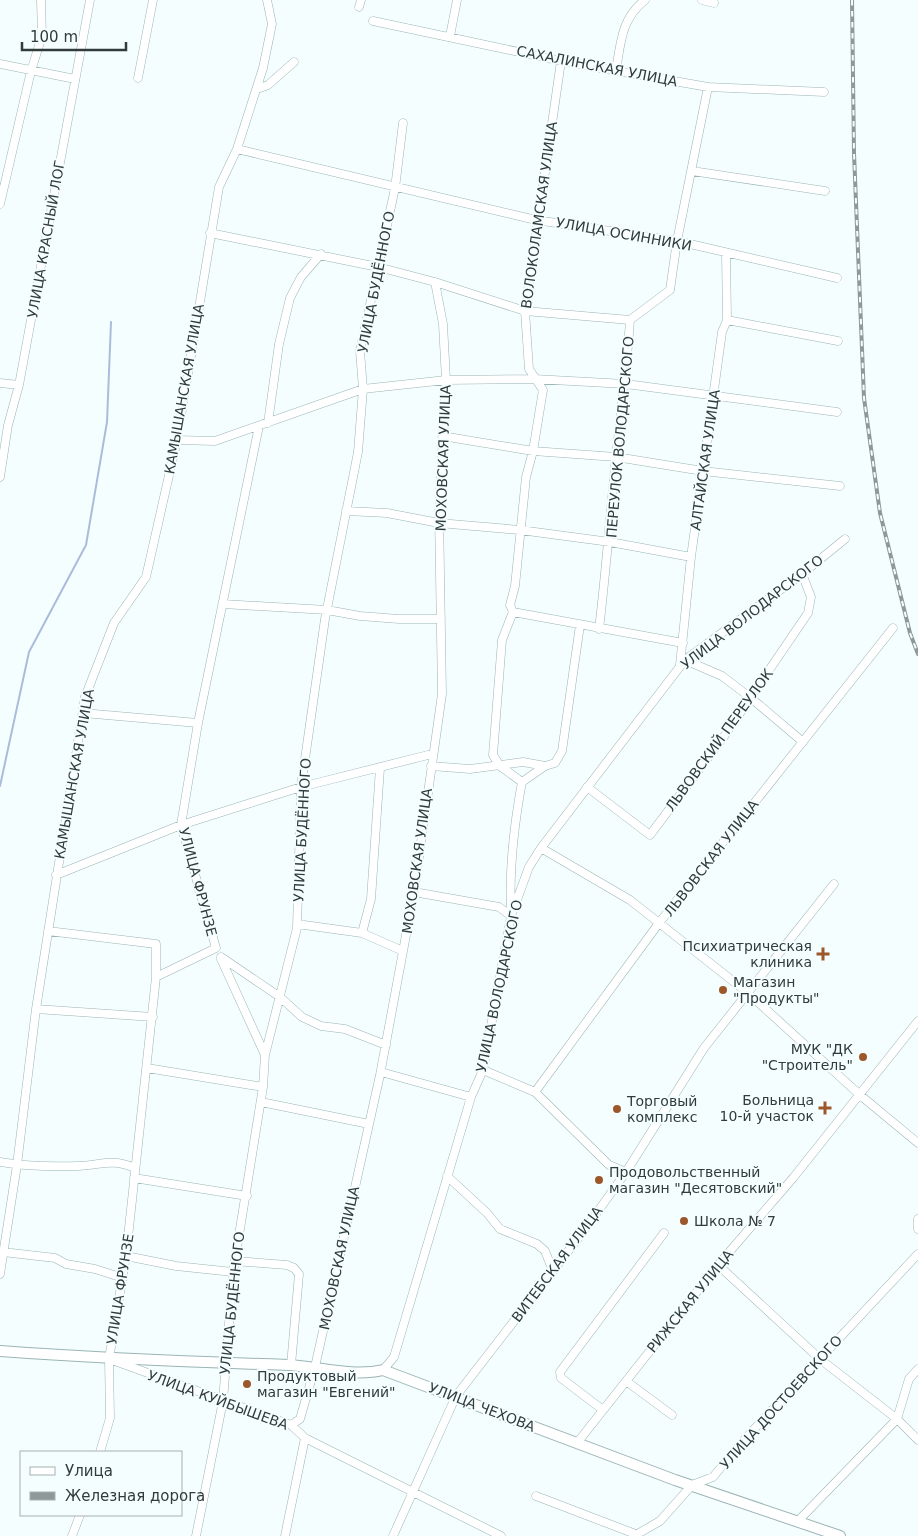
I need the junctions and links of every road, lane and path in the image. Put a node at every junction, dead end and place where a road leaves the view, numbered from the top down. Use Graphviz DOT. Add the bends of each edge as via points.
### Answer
graph roads {
  1 [pos="40,0"];
  2 [pos="90,0"];
  3 [pos="153,0"];
  4 [pos="267,0"];
  5 [pos="457,0"];
  6 [pos="645,0"];
  7 [pos="702,0"];
  8 [pos="714,3"];
  9 [pos="373,21"];
  10 [pos="450,36"];
  11 [pos="561,61"];
  12 [pos="294,62"];
  13 [pos="0,64"];
  14 [pos="31,70"];
  15 [pos="616,70"];
  16 [pos="138,78"];
  17 [pos="75,79"];
  18 [pos="708,87"];
  19 [pos="257,89"];
  20 [pos="824,92"];
  21 [pos="403,123"];
  22 [pos="237,149"];
  23 [pos="692,171"];
  24 [pos="396,188"];
  25 [pos="825,191"];
  26 [pos="0,204"];
  27 [pos="536,220"];
  28 [pos="210,233"];
  29 [pos="677,241"];
  30 [pos="322,254"];
  31 [pos="726,254"];
  32 [pos="378,267"];
  33 [pos="837,278"];
  34 [pos="435,282"];
  35 [pos="524,311"];
  36 [pos="630,320"];
  37 [pos="727,320"];
  38 [pos="838,341"];
  39 [pos="534,378"];
  40 [pos="446,380"];
  41 [pos="0,383"];
  42 [pos="20,384"];
  43 [pos="626,384"];
  44 [pos="363,389"];
  45 [pos="713,397"];
  46 [pos="837,412"];
  47 [pos="268,423"];
  48 [pos="259,426"];
  49 [pos="442,436"];
  50 [pos="177,440"];
  51 [pos="533,452"];
  52 [pos="616,457"];
  53 [pos="703,471"];
  54 [pos="0,477"];
  55 [pos="840,486"];
  56 [pos="346,512"];
  57 [pos="439,523"];
  58 [pos="520,530"];
  59 [pos="845,539"];
  60 [pos="610,542"];
  61 [pos="691,557"];
  62 [pos="802,574"];
  63 [pos="223,604"];
  64 [pos="327,610"];
  65 [pos="513,612"];
  66 [pos="441,619"];
  67 [pos="580,625"];
  68 [pos="893,628"];
  69 [pos="599,629"];
  70 [pos="683,643"];
  71 [pos="685,660"];
  72 [pos="679,666"];
  73 [pos="751,698"];
  74 [pos="82,713"];
  75 [pos="198,723"];
  76 [pos="803,742"];
  77 [pos="432,754"];
  78 [pos="431,766"];
  79 [pos="500,766"];
  80 [pos="545,766"];
  81 [pos="380,768"];
  82 [pos="522,782"];
  83 [pos="301,787"];
  84 [pos="587,788"];
  85 [pos="182,825"];
  86 [pos="541,848"];
  87 [pos="56,875"];
  88 [pos="834,884"];
  89 [pos="414,892"];
  90 [pos="511,916"];
  91 [pos="660,923"];
  92 [pos="297,924"];
  93 [pos="48,931"];
  94 [pos="362,933"];
  95 [pos="216,948"];
  96 [pos="403,952"];
  97 [pos="221,957"];
  98 [pos="156,977"];
  99 [pos="748,993"];
  100 [pos="280,997"];
  101 [pos="36,1009"];
  102 [pos="153,1017"];
  103 [pos="918,1021"];
  104 [pos="386,1045"];
  105 [pos="265,1055"];
  106 [pos="147,1068"];
  107 [pos="483,1070"];
  108 [pos="381,1072"];
  109 [pos="263,1087"];
  110 [pos="535,1092"];
  111 [pos="860,1095"];
  112 [pos="471,1097"];
  113 [pos="261,1102"];
  114 [pos="369,1124"];
  115 [pos="918,1143"];
  116 [pos="0,1162"];
  117 [pos="17,1165"];
  118 [pos="135,1168"];
  119 [pos="626,1172"];
  120 [pos="447,1176"];
  121 [pos="134,1178"];
  122 [pos="247,1196"];
  123 [pos="918,1219"];
  124 [pos="918,1229"];
  125 [pos="664,1233"];
  126 [pos="3,1252"];
  127 [pos="918,1254"];
  128 [pos="126,1256"];
  129 [pos="235,1261"];
  130 [pos="718,1265"];
  131 [pos="553,1271"];
  132 [pos="233,1272"];
  133 [pos="0,1274"];
  134 [pos="123,1278"];
  135 [pos="0,1351"];
  136 [pos="109,1359"];
  137 [pos="820,1359"];
  138 [pos="226,1364"];
  139 [pos="291,1365"];
  140 [pos="315,1367"];
  141 [pos="918,1369"];
  142 [pos="383,1370"];
  143 [pos="626,1380"];
  144 [pos="456,1396"];
  145 [pos="223,1401"];
  146 [pos="603,1410"];
  147 [pos="672,1415"];
  148 [pos="898,1419"];
  149 [pos="291,1425"];
  150 [pos="305,1438"];
  151 [pos="918,1440"];
  152 [pos="577,1443"];
  153 [pos="100,1451"];
  154 [pos="692,1485"];
  155 [pos="415,1491"];
  156 [pos="536,1496"];
  157 [pos="80,1516"];
  158 [pos="798,1521"];
  159 [pos="637,1535"];
  160 [pos="72,1536"];
  161 [pos="196,1536"];
  162 [pos="285,1536"];
  163 [pos="393,1536"];
  164 [pos="501,1536"];
  165 [pos="840,1536"];
  1 -- 14 [label="street" via="42,36"];
  2 -- 17 [label="street, УЛИЦА КРАСНЫЙ ЛОГ"];
  3 -- 16 [label="street"];
  4 -- 19 [label="street, КАМЫШАНСКАЯ УЛИЦА" via="272,24"];
  5 -- 10 [label="street"];
  6 -- 15 [label="street" via="630,14"];
  7 -- 8 [label="street"];
  9 -- 10 [label="street, САХАЛИНСКАЯ УЛИЦА"];
  10 -- 11 [label="street, САХАЛИНСКАЯ УЛИЦА"];
  11 -- 15 [label="street, САХАЛИНСКАЯ УЛИЦА"];
  11 -- 27 [label="street, ВОЛОКОЛАМСКАЯ УЛИЦА"];
  12 -- 19 [label="street" via="268,85"];
  13 -- 14 [label="street"];
  14 -- 17 [label="street"];
  14 -- 26 [label="street"];
  15 -- 18 [label="street, САХАЛИНСКАЯ УЛИЦА"];
  17 -- 42 [label="street, УЛИЦА КРАСНЫЙ ЛОГ"];
  18 -- 20 [label="street, САХАЛИНСКАЯ УЛИЦА"];
  18 -- 23 [label="street, ПЕРЕУЛОК ВОЛОДАРСКОГО"];
  19 -- 22 [label="street, КАМЫШАНСКАЯ УЛИЦА"];
  21 -- 24 [label="street, УЛИЦА БУДЁННОГО"];
  22 -- 24 [label="street, УЛИЦА ОСИННИКИ"];
  22 -- 28 [label="street, КАМЫШАНСКАЯ УЛИЦА" via="219,187"];
  23 -- 25 [label="street"];
  23 -- 29 [label="street, ПЕРЕУЛОК ВОЛОДАРСКОГО"];
  24 -- 27 [label="street, УЛИЦА ОСИННИКИ"];
  24 -- 32 [label="street, УЛИЦА БУДЁННОГО"];
  27 -- 29 [label="street, УЛИЦА ОСИННИКИ"];
  27 -- 35 [label="street, ВОЛОКОЛАМСКАЯ УЛИЦА"];
  28 -- 30 [label="street"];
  28 -- 50 [label="street, КАМЫШАНСКАЯ УЛИЦА"];
  29 -- 31 [label="street, УЛИЦА ОСИННИКИ"];
  29 -- 36 [label="street, ПЕРЕУЛОК ВОЛОДАРСКОГО" via="670,290"];
  30 -- 32 [label="street"];
  30 -- 47 [label="street" via="301,277 290,298 279,344"];
  31 -- 33 [label="street, УЛИЦА ОСИННИКИ"];
  31 -- 37 [label="street, АЛТАЙСКАЯ УЛИЦА"];
  32 -- 34 [label="street"];
  32 -- 44 [label="street, УЛИЦА БУДЁННОГО" via="360,351"];
  34 -- 35 [label="street"];
  34 -- 40 [label="street, МОХОВСКАЯ УЛИЦА" via="444,324"];
  35 -- 36 [label="street"];
  35 -- 39 [label="street, ВОЛОКОЛАМСКАЯ УЛИЦА" via="529,369"];
  36 -- 43 [label="street, ПЕРЕУЛОК ВОЛОДАРСКОГО"];
  37 -- 38 [label="street"];
  37 -- 45 [label="street, АЛТАЙСКАЯ УЛИЦА" via="722,332"];
  39 -- 40 [label="street"];
  39 -- 43 [label="street"];
  39 -- 51 [label="street, ВОЛОКОЛАМСКАЯ УЛИЦА" via="543,390"];
  40 -- 44 [label="street"];
  40 -- 49 [label="street, МОХОВСКАЯ УЛИЦА"];
  41 -- 42 [label="street"];
  42 -- 54 [label="street, УЛИЦА КРАСНЫЙ ЛОГ" via="8,425"];
  43 -- 45 [label="street"];
  43 -- 52 [label="street, ПЕРЕУЛОК ВОЛОДАРСКОГО"];
  44 -- 47 [label="street"];
  44 -- 56 [label="street, УЛИЦА БУДЁННОГО" via="358,452"];
  45 -- 46 [label="street"];
  45 -- 53 [label="street, АЛТАЙСКАЯ УЛИЦА"];
  47 -- 48 [label="street"];
  48 -- 50 [label="street" via="215,441"];
  48 -- 63 [label="street, УЛИЦА ФРУНЗЕ"];
  49 -- 51 [label="street"];
  49 -- 57 [label="street, МОХОВСКАЯ УЛИЦА"];
  50 -- 74 [label="street, КАМЫШАНСКАЯ УЛИЦА" via="146,577 114,623 85,697"];
  51 -- 52 [label="street"];
  51 -- 58 [label="street, ВОЛОКОЛАМСКАЯ УЛИЦА" via="526,477"];
  52 -- 53 [label="street"];
  52 -- 60 [label="street, ПЕРЕУЛОК ВОЛОДАРСКОГО"];
  53 -- 55 [label="street"];
  53 -- 61 [label="street, АЛТАЙСКАЯ УЛИЦА"];
  56 -- 57 [label="street" via="387,513"];
  56 -- 64 [label="street, УЛИЦА БУДЁННОГО"];
  57 -- 58 [label="street"];
  57 -- 66 [label="street, МОХОВСКАЯ УЛИЦА"];
  58 -- 60 [label="street"];
  58 -- 65 [label="street, ВОЛОКОЛАМСКАЯ УЛИЦА" via="510,605"];
  59 -- 62 [label="street, УЛИЦА ВОЛОДАРСКОГО"];
  60 -- 61 [label="street"];
  60 -- 69 [label="street, ПЕРЕУЛОК ВОЛОДАРСКОГО"];
  61 -- 70 [label="street, АЛТАЙСКАЯ УЛИЦА"];
  62 -- 71 [label="street, УЛИЦА ВОЛОДАРСКОГО"];
  62 -- 73 [label="street, ЛЬВОВСКИЙ ПЕРЕУЛОК" via="811,597 808,612"];
  63 -- 64 [label="street"];
  63 -- 75 [label="street, УЛИЦА ФРУНЗЕ"];
  64 -- 66 [label="street" via="360,616"];
  64 -- 83 [label="street, УЛИЦА БУДЁННОГО"];
  65 -- 67 [label="street"];
  65 -- 79 [label="street, ВОЛОКОЛАМСКАЯ УЛИЦА" via="502,640 493,755"];
  66 -- 77 [label="street, МОХОВСКАЯ УЛИЦА" via="442,694"];
  67 -- 69 [label="street"];
  67 -- 80 [label="street" via="562,751 555,763"];
  68 -- 76 [label="street, ЛЬВОВСКАЯ УЛИЦА"];
  69 -- 70 [label="street"];
  70 -- 72 [label="street, АЛТАЙСКАЯ УЛИЦА"];
  71 -- 72 [label="street, УЛИЦА ВОЛОДАРСКОГО"];
  71 -- 73 [label="street" via="722,676"];
  72 -- 84 [label="street, УЛИЦА ВОЛОДАРСКОГО"];
  73 -- 76 [label="street"];
  73 -- 84 [label="street, ЛЬВОВСКИЙ ПЕРЕУЛОК" via="650,835"];
  74 -- 75 [label="street"];
  74 -- 87 [label="street, КАМЫШАНСКАЯ УЛИЦА"];
  75 -- 85 [label="street, УЛИЦА ФРУНЗЕ"];
  76 -- 91 [label="street, ЛЬВОВСКАЯ УЛИЦА"];
  77 -- 78 [label="street, МОХОВСКАЯ УЛИЦА"];
  77 -- 81 [label="street"];
  78 -- 79 [label="street" via="470,769"];
  78 -- 89 [label="street, МОХОВСКАЯ УЛИЦА"];
  79 -- 80 [label="street" via="523,762"];
  79 -- 82 [label="street"];
  80 -- 82 [label="street"];
  81 -- 83 [label="street"];
  81 -- 94 [label="street" via="371,899"];
  82 -- 90 [label="street" via="509,875"];
  83 -- 85 [label="street"];
  83 -- 92 [label="street, УЛИЦА БУДЁННОГО"];
  84 -- 86 [label="street, УЛИЦА ВОЛОДАРСКОГО"];
  85 -- 87 [label="street"];
  85 -- 95 [label="street, УЛИЦА ФРУНЗЕ"];
  86 -- 90 [label="street, УЛИЦА ВОЛОДАРСКОГО" via="529,867"];
  86 -- 91 [label="street" via="630,900"];
  87 -- 93 [label="street, КАМЫШАНСКАЯ УЛИЦА"];
  88 -- 99 [label="street, ВИТЕБСКАЯ УЛИЦА"];
  89 -- 90 [label="street" via="499,907"];
  89 -- 96 [label="street, МОХОВСКАЯ УЛИЦА"];
  90 -- 107 [label="street, УЛИЦА ВОЛОДАРСКОГО"];
  91 -- 99 [label="street"];
  91 -- 110 [label="street, ЛЬВОВСКАЯ УЛИЦА"];
  92 -- 94 [label="street"];
  92 -- 100 [label="street, УЛИЦА БУДЁННОГО"];
  93 -- 98 [label="street" via="156,944"];
  93 -- 101 [label="street, КАМЫШАНСКАЯ УЛИЦА"];
  94 -- 96 [label="street"];
  95 -- 97 [label="street"];
  95 -- 98 [label="street, УЛИЦА ФРУНЗЕ"];
  96 -- 104 [label="street, МОХОВСКАЯ УЛИЦА"];
  97 -- 100 [label="street"];
  97 -- 105 [label="street"];
  98 -- 102 [label="street, УЛИЦА ФРУНЗЕ"];
  99 -- 111 [label="street"];
  99 -- 119 [label="street, ВИТЕБСКАЯ УЛИЦА" via="704,1048"];
  100 -- 104 [label="street" via="302,1017 321,1026 345,1029"];
  100 -- 105 [label="street, УЛИЦА БУДЁННОГО"];
  101 -- 102 [label="street"];
  101 -- 117 [label="street, КАМЫШАНСКАЯ УЛИЦА"];
  102 -- 106 [label="street, УЛИЦА ФРУНЗЕ"];
  103 -- 111 [label="street, РИЖСКАЯ УЛИЦА"];
  104 -- 108 [label="street, МОХОВСКАЯ УЛИЦА"];
  105 -- 109 [label="street, УЛИЦА БУДЁННОГО"];
  106 -- 109 [label="street"];
  106 -- 118 [label="street, УЛИЦА ФРУНЗЕ"];
  107 -- 110 [label="street"];
  107 -- 112 [label="street, УЛИЦА ВОЛОДАРСКОГО"];
  108 -- 112 [label="street"];
  108 -- 114 [label="street, МОХОВСКАЯ УЛИЦА"];
  109 -- 113 [label="street, УЛИЦА БУДЁННОГО"];
  110 -- 119 [label="street" via="609,1165"];
  111 -- 115 [label="street"];
  111 -- 130 [label="street, РИЖСКАЯ УЛИЦА"];
  112 -- 120 [label="street, УЛИЦА ВОЛОДАРСКОГО"];
  113 -- 114 [label="street"];
  113 -- 122 [label="street, УЛИЦА БУДЁННОГО"];
  114 -- 140 [label="street, МОХОВСКАЯ УЛИЦА"];
  116 -- 117 [label="street"];
  117 -- 118 [label="street" via="76,1166 121,1162"];
  117 -- 126 [label="street, КАМЫШАНСКАЯ УЛИЦА"];
  118 -- 121 [label="street, УЛИЦА ФРУНЗЕ"];
  119 -- 131 [label="street, ВИТЕБСКАЯ УЛИЦА"];
  120 -- 131 [label="street" via="500,1229 537,1244 545,1251"];
  120 -- 142 [label="street, УЛИЦА ВОЛОДАРСКОГО" via="394,1357"];
  121 -- 122 [label="street"];
  121 -- 128 [label="street, УЛИЦА ФРУНЗЕ"];
  122 -- 129 [label="street, УЛИЦА БУДЁННОГО"];
  123 -- 124 [label="street"];
  125 -- 146 [label="street" via="560,1372 561,1378"];
  126 -- 133 [label="street, КАМЫШАНСКАЯ УЛИЦА"];
  126 -- 134 [label="street" via="56,1258 66,1264"];
  127 -- 137 [label="street, УЛИЦА ДОСТОЕВСКОГО"];
  128 -- 132 [label="street"];
  128 -- 134 [label="street, УЛИЦА ФРУНЗЕ"];
  129 -- 132 [label="street, УЛИЦА БУДЁННОГО"];
  129 -- 139 [label="street" via="287,1265 299,1274"];
  130 -- 137 [label="street"];
  130 -- 143 [label="street, РИЖСКАЯ УЛИЦА"];
  131 -- 144 [label="street, ВИТЕБСКАЯ УЛИЦА"];
  132 -- 138 [label="street, УЛИЦА БУДЁННОГО"];
  134 -- 136 [label="street, УЛИЦА ФРУНЗЕ"];
  135 -- 136 [label="street, УЛИЦА КУЙБЫШЕВА"];
  136 -- 138 [label="street, УЛИЦА ЧЕХОВА"];
  136 -- 145 [label="street, УЛИЦА КУЙБЫШЕВА"];
  136 -- 153 [label="street, УЛИЦА ФРУНЗЕ" via="110,1418"];
  137 -- 148 [label="street"];
  137 -- 154 [label="street, УЛИЦА ДОСТОЕВСКОГО" via="712,1477"];
  138 -- 139 [label="street, УЛИЦА ЧЕХОВА"];
  138 -- 145 [label="street, УЛИЦА БУДЁННОГО"];
  139 -- 140 [label="street, УЛИЦА ЧЕХОВА"];
  140 -- 142 [label="street, УЛИЦА ЧЕХОВА" via="368,1373"];
  140 -- 149 [label="street, МОХОВСКАЯ УЛИЦА" via="300,1419"];
  141 -- 148 [label="street" via="909,1379"];
  142 -- 144 [label="street, УЛИЦА ЧЕХОВА"];
  143 -- 146 [label="street, РИЖСКАЯ УЛИЦА"];
  143 -- 147 [label="street"];
  144 -- 152 [label="street, УЛИЦА ЧЕХОВА"];
  144 -- 155 [label="street, ВИТЕБСКАЯ УЛИЦА"];
  145 -- 149 [label="street, УЛИЦА КУЙБЫШЕВА"];
  145 -- 161 [label="street, УЛИЦА БУДЁННОГО"];
  146 -- 152 [label="street, РИЖСКАЯ УЛИЦА"];
  148 -- 151 [label="street"];
  148 -- 158 [label="street"];
  149 -- 150 [label="street, УЛИЦА КУЙБЫШЕВА"];
  150 -- 155 [label="street, УЛИЦА КУЙБЫШЕВА"];
  150 -- 162 [label="street"];
  152 -- 154 [label="street, УЛИЦА ЧЕХОВА"];
  154 -- 158 [label="street, УЛИЦА ЧЕХОВА"];
  154 -- 159 [label="street, УЛИЦА ДОСТОЕВСКОГО" via="660,1522"];
  155 -- 163 [label="street, ВИТЕБСКАЯ УЛИЦА"];
  155 -- 164 [label="street, УЛИЦА КУЙБЫШЕВА"];
  156 -- 159 [label="street"];
  157 -- 160 [label="street"];
  158 -- 165 [label="street, УЛИЦА ЧЕХОВА"];
}
